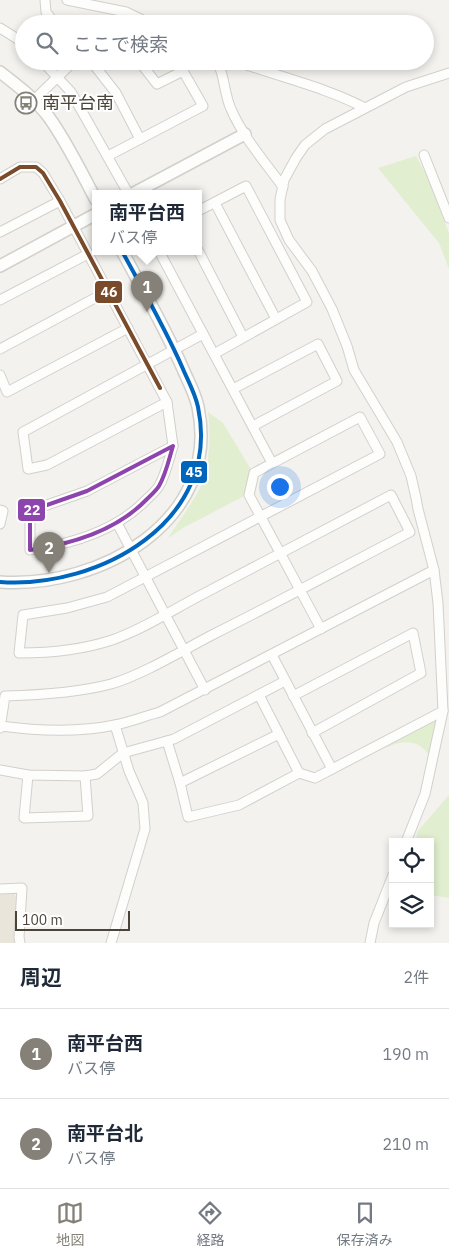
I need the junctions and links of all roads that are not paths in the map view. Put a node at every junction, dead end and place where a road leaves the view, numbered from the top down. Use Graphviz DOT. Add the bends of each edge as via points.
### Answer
graph roads {
  1 [pos="45,0"];
  2 [pos="67,0"];
  3 [pos="48,15"];
  4 [pos="132,15"];
  5 [pos="0,28"];
  6 [pos="15,37"];
  7 [pos="50,70"];
  8 [pos="65,70"];
  9 [pos="97,70"];
  10 [pos="146,70"];
  11 [pos="221,70"];
  12 [pos="260,70"];
  13 [pos="0,72"];
  14 [pos="449,73"];
  15 [pos="57,78"];
  16 [pos="34,100"];
  17 [pos="365,108"];
  18 [pos="246,134"];
  19 [pos="140,139"];
  20 [pos="424,155"];
  21 [pos="108,156"];
  22 [pos="0,179"];
  23 [pos="282,187"];
  24 [pos="126,190"];
  25 [pos="140,190"];
  26 [pos="92,193"];
  27 [pos="60,201"];
  28 [pos="215,202"];
  29 [pos="202,209"];
  30 [pos="92,216"];
  31 [pos="449,218"];
  32 [pos="72,226"];
  33 [pos="0,232"];
  34 [pos="88,254"];
  35 [pos="124,255"];
  36 [pos="161,255"];
  37 [pos="201,255"];
  38 [pos="0,266"];
  39 [pos="108,291"];
  40 [pos="0,300"];
  41 [pos="276,319"];
  42 [pos="128,328"];
  43 [pos="203,334"];
  44 [pos="243,337"];
  45 [pos="0,349"];
  46 [pos="174,350"];
  47 [pos="214,354"];
  48 [pos="148,364"];
  49 [pos="0,375"];
  50 [pos="233,389"];
  51 [pos="167,402"];
  52 [pos="253,426"];
  53 [pos="173,446"];
  54 [pos="272,464"];
  55 [pos="0,510"];
  56 [pos="261,518"];
  57 [pos="117,522"];
  58 [pos="0,524"];
  59 [pos="130,550"];
  60 [pos="280,554"];
  61 [pos="434,570"];
  62 [pos="145,577"];
  63 [pos="0,582"];
  64 [pos="300,590"];
  65 [pos="165,614"];
  66 [pos="321,629"];
  67 [pos="184,650"];
  68 [pos="272,655"];
  69 [pos="285,681"];
  70 [pos="205,690"];
  71 [pos="258,695"];
  72 [pos="293,696"];
  73 [pos="443,711"];
  74 [pos="116,725"];
  75 [pos="0,726"];
  76 [pos="312,733"];
  77 [pos="279,734"];
  78 [pos="167,741"];
  79 [pos="123,753"];
  80 [pos="332,769"];
  81 [pos="0,770"];
  82 [pos="299,773"];
  83 [pos="28,775"];
  84 [pos="85,776"];
  85 [pos="180,783"];
  86 [pos="408,838"];
  87 [pos="390,883"];
  88 [pos="0,889"];
  89 [pos="20,943"];
  90 [pos="110,943"];
  91 [pos="370,943"];
  1 -- 3 [label="street"];
  2 -- 4 [label="street"];
  5 -- 6 [label="street"];
  7 -- 15 [label="street"];
  8 -- 15 [label="street"];
  9 -- 19 [label="street" via="116,93"];
  10 -- 19 [label="street" via="157,84 183,71 203,106"];
  11 -- 18 [label="street" via="231,109"];
  12 -- 17 [label="street" via="343,96"];
  13 -- 16 [label="street"];
  14 -- 17 [label="street" via="406,87"];
  15 -- 16 [label="street"];
  15 -- 21 [label="street" via="70,92"];
  16 -- 26 [label="street" via="59,132"];
  17 -- 23 [label="street" via="325,129 305,145"];
  18 -- 23 [label="street"];
  18 -- 25 [label="street"];
  19 -- 21 [label="street"];
  20 -- 31 [label="street"];
  21 -- 24 [label="street"];
  22 -- 27 [label="street" via="20,166 36,167"];
  23 -- 61 [label="street" via="280,220 312,271 332,309 354,370 397,442 411,476"];
  27 -- 32 [label="street"];
  27 -- 33 [label="street"];
  28 -- 29 [label="street"];
  28 -- 41 [label="street"];
  28 -- 41 [label="street" via="246,186 307,302"];
  30 -- 32 [label="street"];
  32 -- 34 [label="street"];
  32 -- 38 [label="street"];
  34 -- 39 [label="street"];
  34 -- 40 [label="street"];
  35 -- 46 [label="street"];
  36 -- 43 [label="street"];
  37 -- 44 [label="street"];
  39 -- 42 [label="street"];
  39 -- 45 [label="street"];
  41 -- 44 [label="street"];
  42 -- 48 [label="street"];
  42 -- 49 [label="street" via="7,392"];
  43 -- 46 [label="street"];
  43 -- 47 [label="street"];
  44 -- 47 [label="street"];
  46 -- 48 [label="street"];
  46 -- 59 [label="street" via="193,390 200,418 202,434 196,469 186,494 170,518"];
  47 -- 50 [label="street"];
  48 -- 51 [label="street"];
  48 -- 51 [label="street" via="23,432 28,469 47,464"];
  50 -- 52 [label="street"];
  50 -- 52 [label="street" via="318,344 337,381"];
  51 -- 53 [label="street"];
  52 -- 54 [label="street"];
  53 -- 57 [label="street" via="159,487 136,510"];
  53 -- 57 [label="street" via="87,491 30,511 30,550 81,539"];
  54 -- 56 [label="street" via="254,473 249,495"];
  54 -- 56 [label="street" via="360,417 380,454"];
  55 -- 58 [label="street" via="3,511"];
  56 -- 60 [label="street"];
  56 -- 62 [label="street"];
  57 -- 59 [label="street"];
  59 -- 62 [label="street"];
  59 -- 63 [label="street" via="65,577 25,583"];
  60 -- 64 [label="street"];
  60 -- 64 [label="street" via="391,495 410,532"];
  60 -- 65 [label="street"];
  61 -- 66 [label="street"];
  61 -- 73 [label="street"];
  62 -- 65 [label="street"];
  62 -- 65 [label="street" via="107,597 23,615 19,653 49,653 112,640"];
  64 -- 66 [label="street"];
  64 -- 67 [label="street"];
  65 -- 67 [label="street"];
  66 -- 68 [label="street"];
  67 -- 70 [label="street"];
  67 -- 75 [label="street" via="112,684 41,695 5,696"];
  68 -- 69 [label="street"];
  68 -- 70 [label="street"];
  69 -- 71 [label="street"];
  69 -- 72 [label="street"];
  70 -- 74 [label="street" via="160,712"];
  71 -- 77 [label="street"];
  71 -- 78 [label="street"];
  72 -- 76 [label="street"];
  72 -- 76 [label="street" via="414,633 421,673"];
  73 -- 80 [label="street"];
  73 -- 86 [label="street" via="425,794"];
  74 -- 75 [label="street" via="35,731"];
  74 -- 79 [label="street"];
  76 -- 80 [label="street"];
  77 -- 82 [label="street"];
  77 -- 85 [label="street"];
  78 -- 79 [label="street"];
  78 -- 85 [label="street"];
  79 -- 84 [label="street" via="97,774"];
  79 -- 90 [label="street" via="142,803 145,829"];
  80 -- 82 [label="street" via="315,778"];
  81 -- 83 [label="street"];
  82 -- 85 [label="street" via="239,805 188,817"];
  83 -- 84 [label="street"];
  83 -- 84 [label="street" via="24,818 88,816"];
  87 -- 91 [label="street"];
  88 -- 89 [label="street" via="22,888"];
}
